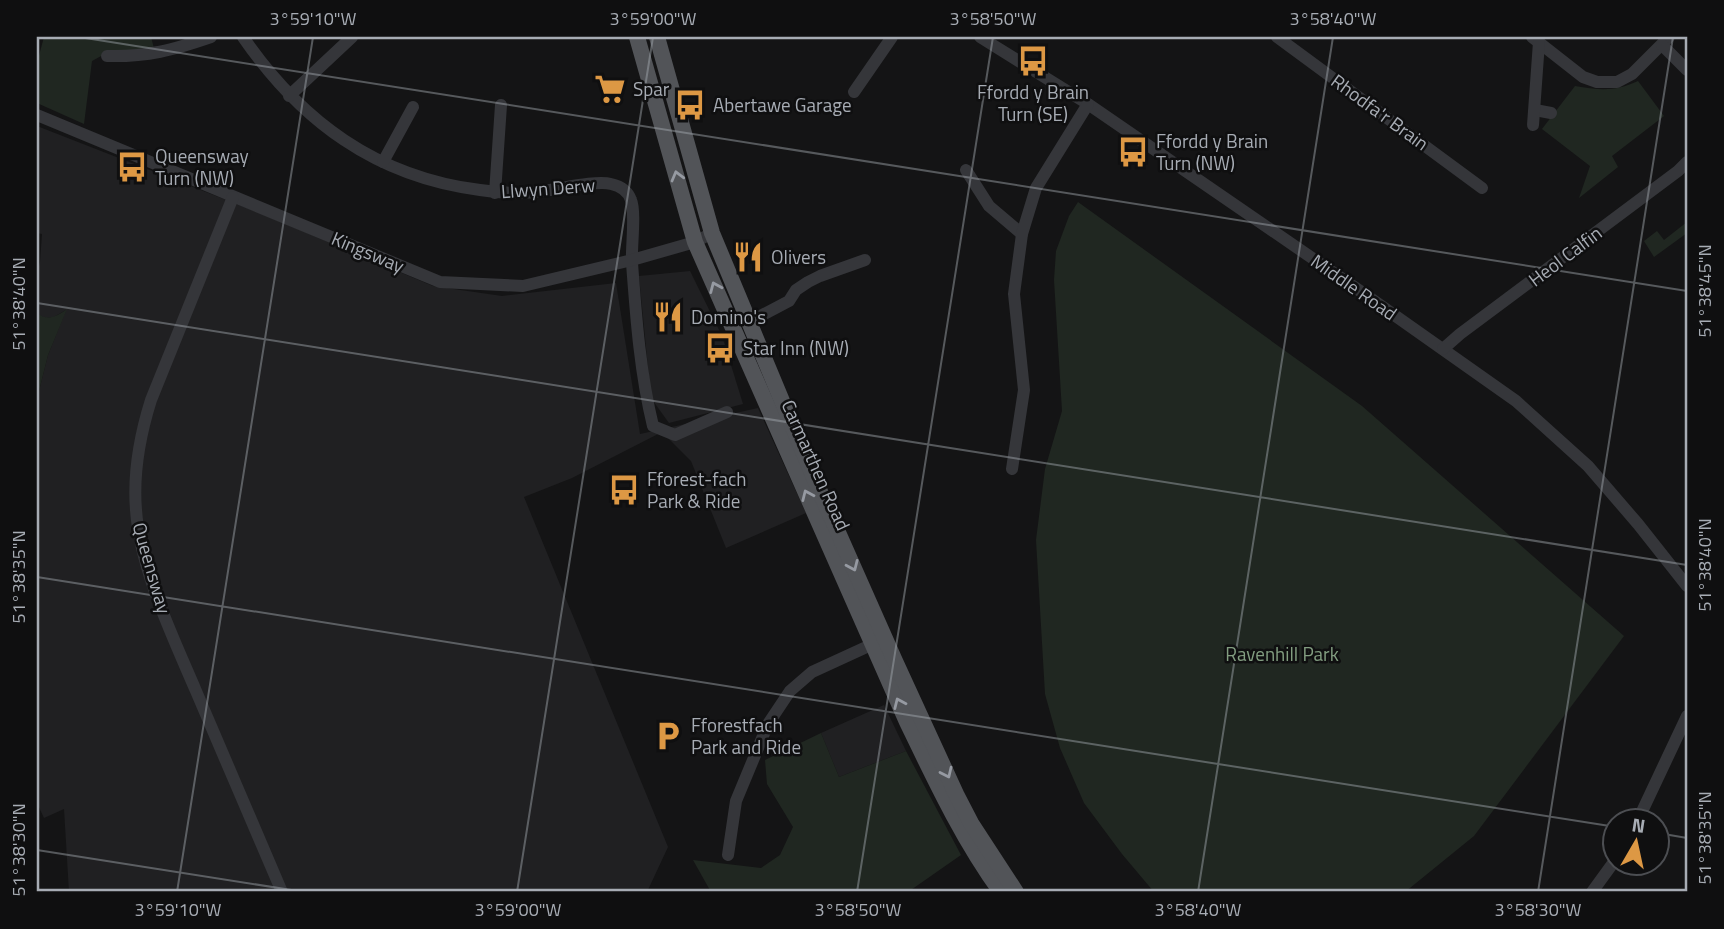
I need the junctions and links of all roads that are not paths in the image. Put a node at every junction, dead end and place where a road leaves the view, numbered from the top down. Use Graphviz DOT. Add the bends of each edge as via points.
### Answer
graph roads {
  1 [pos="211,37"];
  2 [pos="243,37"];
  3 [pos="352,37"];
  4 [pos="637,37"];
  5 [pos="657,37"];
  6 [pos="892,37"];
  7 [pos="980,37"];
  8 [pos="1277,37"];
  9 [pos="1535,40"];
  10 [pos="1665,41"];
  11 [pos="1000,42"];
  12 [pos="107,56"];
  13 [pos="1687,70"];
  14 [pos="854,93"];
  15 [pos="289,96"];
  16 [pos="1088,104"];
  17 [pos="501,105"];
  18 [pos="412,107"];
  19 [pos="1535,110"];
  20 [pos="1551,113"];
  21 [pos="37,116"];
  22 [pos="1533,125"];
  23 [pos="383,162"];
  24 [pos="1687,162"];
  25 [pos="966,170"];
  26 [pos="1482,188"];
  27 [pos="495,192"];
  28 [pos="233,197"];
  29 [pos="712,233"];
  30 [pos="1022,234"];
  31 [pos="695,242"];
  32 [pos="632,260"];
  33 [pos="865,260"];
  34 [pos="750,322"];
  35 [pos="1443,349"];
  36 [pos="727,412"];
  37 [pos="1012,469"];
  38 [pos="1687,586"];
  39 [pos="873,644"];
  40 [pos="1687,716"];
  41 [pos="1645,806"];
  42 [pos="728,855"];
  43 [pos="1603,876"];
  44 [pos="282,892"];
  45 [pos="1001,892"];
  46 [pos="1016,892"];
  47 [pos="1592,892"];
  1 -- 12 [label="street" via="161,53"];
  2 -- 15 [label="street, Llwyn Derw"];
  3 -- 15 [label="street"];
  31 -- 4 [label="main road, Carmarthen Road, one-way"];
  5 -- 29 [label="main road, Carmarthen Road"];
  6 -- 14 [label="street"];
  7 -- 11 [label="street, Middle Road"];
  8 -- 26 [label="street, Rhodfa'r Brain"];
  9 -- 10 [label="street" via="1583,77 1597,82 1617,82 1632,74"];
  9 -- 19 [label="street"];
  10 -- 13 [label="street"];
  11 -- 16 [label="street, Middle Road"];
  15 -- 23 [label="street, Llwyn Derw" via="319,124"];
  16 -- 30 [label="street" via="1037,188"];
  16 -- 35 [label="street, Middle Road"];
  17 -- 27 [label="street"];
  18 -- 23 [label="street"];
  19 -- 20 [label="street"];
  19 -- 22 [label="street"];
  21 -- 28 [label="street, Kingsway"];
  23 -- 27 [label="street, Llwyn Derw" via="431,180"];
  24 -- 35 [label="street, Heol Calfin"];
  25 -- 30 [label="street" via="989,206"];
  27 -- 32 [label="street, Llwyn Derw" via="609,183 620,187 632,200"];
  28 -- 32 [label="street, Kingsway" via="440,282 523,286"];
  28 -- 44 [label="street, Queensway" via="148,408 137,465 136,511 146,564 169,627"];
  29 -- 31 [label="street, Kingsway"];
  29 -- 34 [label="main road, Carmarthen Road"];
  30 -- 37 [label="street" via="1014,294 1024,390"];
  31 -- 32 [label="street, Kingsway"];
  39 -- 31 [label="main road, Carmarthen Road, one-way"];
  32 -- 36 [label="street, Llwyn Derw" via="645,394 653,426 676,435"];
  33 -- 34 [label="street" via="808,282 789,301"];
  34 -- 46 [label="main road, Carmarthen Road, one-way" via="821,495 946,771 971,822"];
  35 -- 38 [label="street, Middle Road" via="1516,401 1588,466"];
  39 -- 42 [label="street" via="813,671 790,691 768,724 736,801"];
  45 -- 39 [label="main road, Carmarthen Road, one-way" via="942,794"];
  40 -- 41 [label="street"];
  43 -- 47 [label="street"];
}
